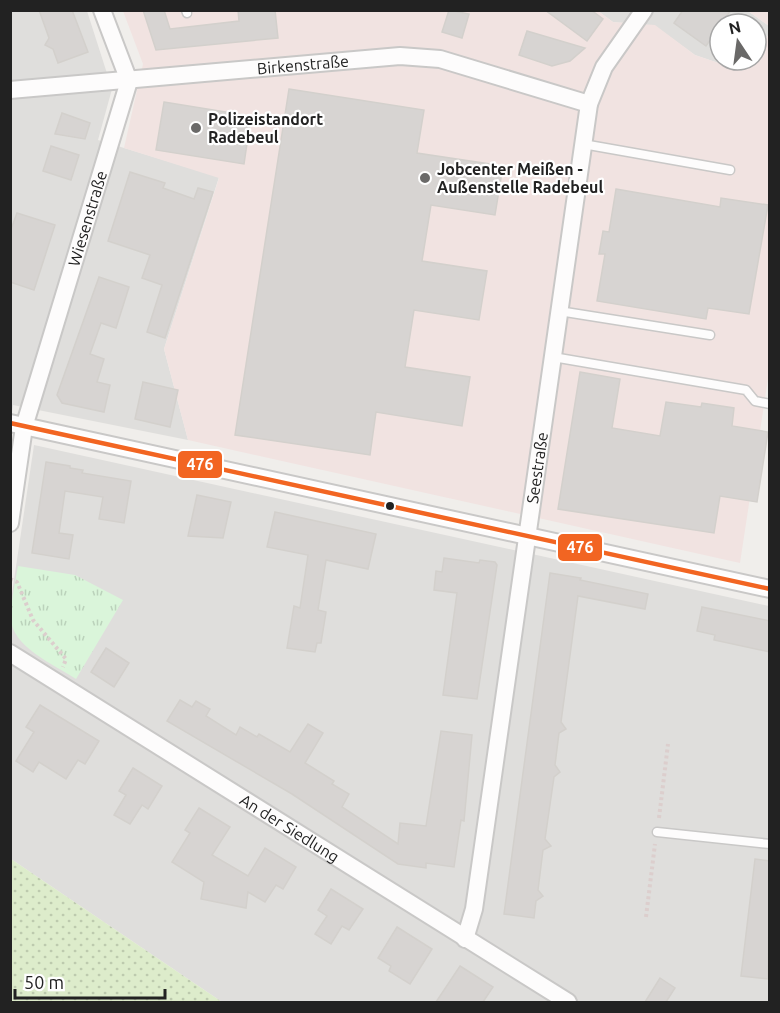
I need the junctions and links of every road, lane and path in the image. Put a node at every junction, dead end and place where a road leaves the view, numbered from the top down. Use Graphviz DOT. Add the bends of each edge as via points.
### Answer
graph roads {
  1 [pos="102,10"];
  2 [pos="644,10"];
  3 [pos="129,81"];
  4 [pos="10,90"];
  5 [pos="589,104"];
  6 [pos="583,144"];
  7 [pos="730,170"];
  8 [pos="559,311"];
  9 [pos="710,335"];
  10 [pos="552,357"];
  11 [pos="770,404"];
  12 [pos="17,425"];
  13 [pos="10,523"];
  14 [pos="526,537"];
  15 [pos="10,579"];
  16 [pos="770,589"];
  17 [pos="10,653"];
  18 [pos="58,685"];
  19 [pos="657,832"];
  20 [pos="770,844"];
  21 [pos="465,939"];
  22 [pos="568,1002"];
  1 -- 3 [label="street"];
  2 -- 5 [label="street, Seestraße" via="604,67"];
  3 -- 4 [label="street, Birkenstraße"];
  3 -- 5 [label="street, Birkenstraße" via="400,56 440,59"];
  3 -- 12 [label="street, Wiesenstraße"];
  5 -- 6 [label="street, Seestraße"];
  6 -- 7 [label="lane"];
  6 -- 8 [label="street, Seestraße"];
  8 -- 9 [label="lane"];
  8 -- 10 [label="street, Seestraße"];
  10 -- 11 [label="lane" via="746,390 755,401"];
  10 -- 14 [label="street, Seestraße"];
  12 -- 13 [label="street"];
  12 -- 14 [label="street"];
  14 -- 16 [label="street"];
  14 -- 21 [label="street, Seestraße" via="474,909"];
  15 -- 18 [label="path" via="17,582 33,620 66,659"];
  17 -- 18 [label="street, An der Siedlung"];
  18 -- 21 [label="street, An der Siedlung"];
  19 -- 20 [label="lane"];
  21 -- 22 [label="street, An der Siedlung"];
}
